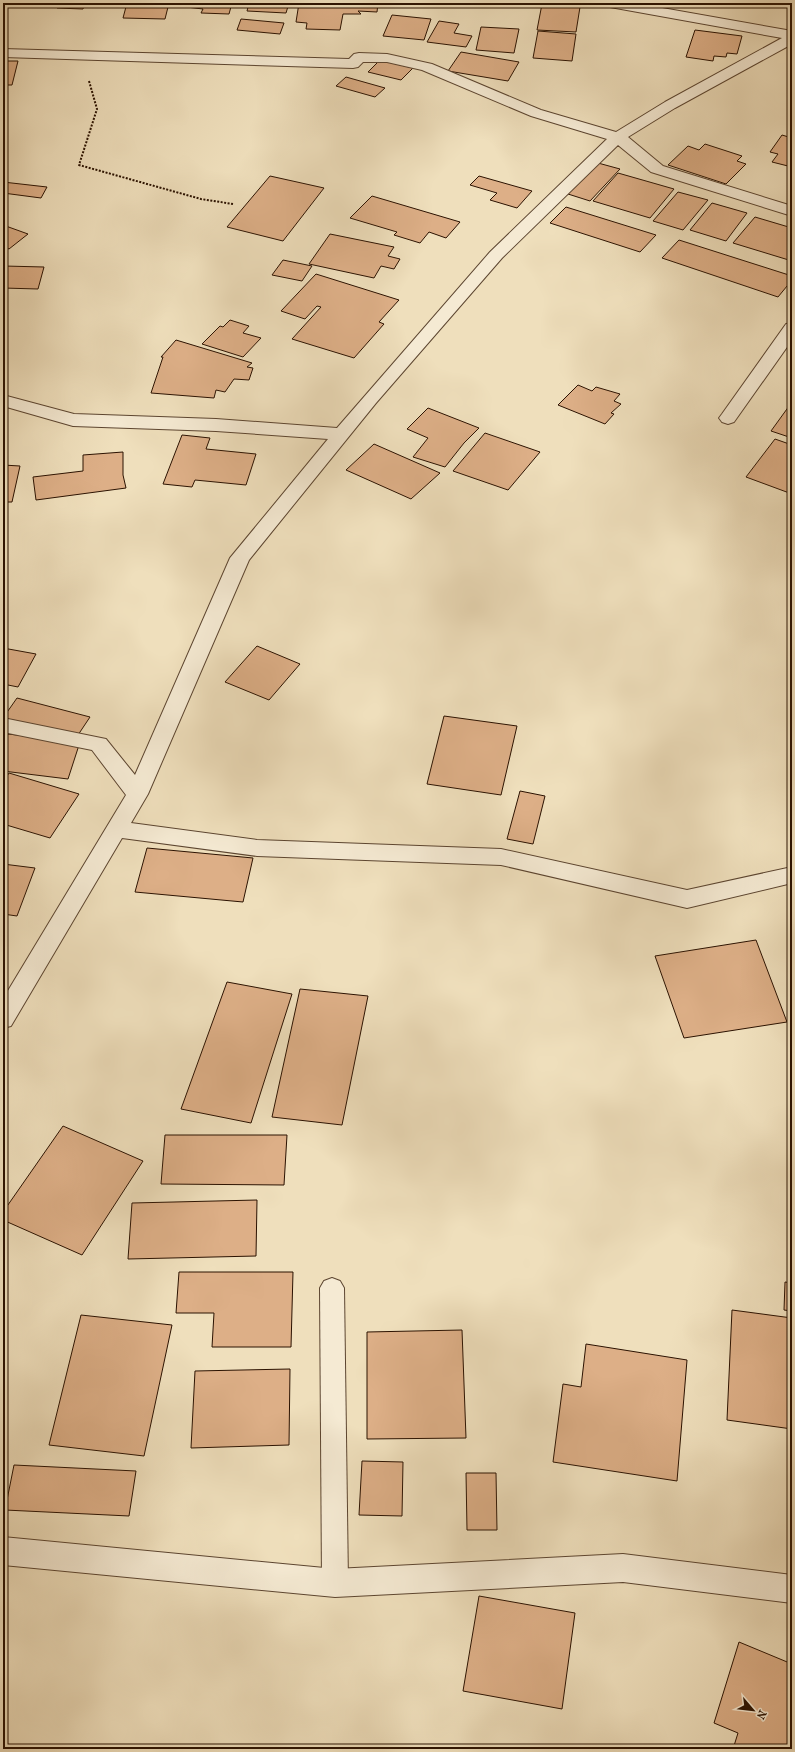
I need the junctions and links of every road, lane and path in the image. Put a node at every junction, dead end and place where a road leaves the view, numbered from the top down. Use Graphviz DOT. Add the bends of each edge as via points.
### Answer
graph roads {
  1 [pos="610,3"];
  2 [pos="792,34"];
  3 [pos="792,38"];
  4 [pos="3,53"];
  5 [pos="88,56"];
  6 [pos="618,137"];
  7 [pos="233,204"];
  8 [pos="792,211"];
  9 [pos="792,328"];
  10 [pos="3,400"];
  11 [pos="728,418"];
  12 [pos="342,434"];
  13 [pos="3,725"];
  14 [pos="137,794"];
  15 [pos="116,828"];
  16 [pos="792,875"];
  17 [pos="3,1019"];
  18 [pos="332,1288"];
  19 [pos="3,1551"];
  20 [pos="335,1583"];
  21 [pos="792,1589"];
  1 -- 2 [label="street"];
  3 -- 6 [label="street" via="670,105"];
  4 -- 5 [label="street"];
  5 -- 6 [label="street" via="353,64 359,57 387,58 427,68 536,113"];
  5 -- 7 [label="path" via="89,84 97,109 78,165 201,199"];
  6 -- 8 [label="street" via="657,168"];
  6 -- 12 [label="street" via="496,255"];
  9 -- 11 [label="street"];
  10 -- 12 [label="street" via="74,420 216,425"];
  12 -- 14 [label="street" via="240,558"];
  13 -- 14 [label="street" via="99,744"];
  14 -- 15 [label="street"];
  15 -- 16 [label="street" via="257,848 501,857 687,899"];
  15 -- 17 [label="street"];
  18 -- 20 [label="lane"];
  19 -- 20 [label="street"];
  20 -- 21 [label="street" via="623,1568"];
}
